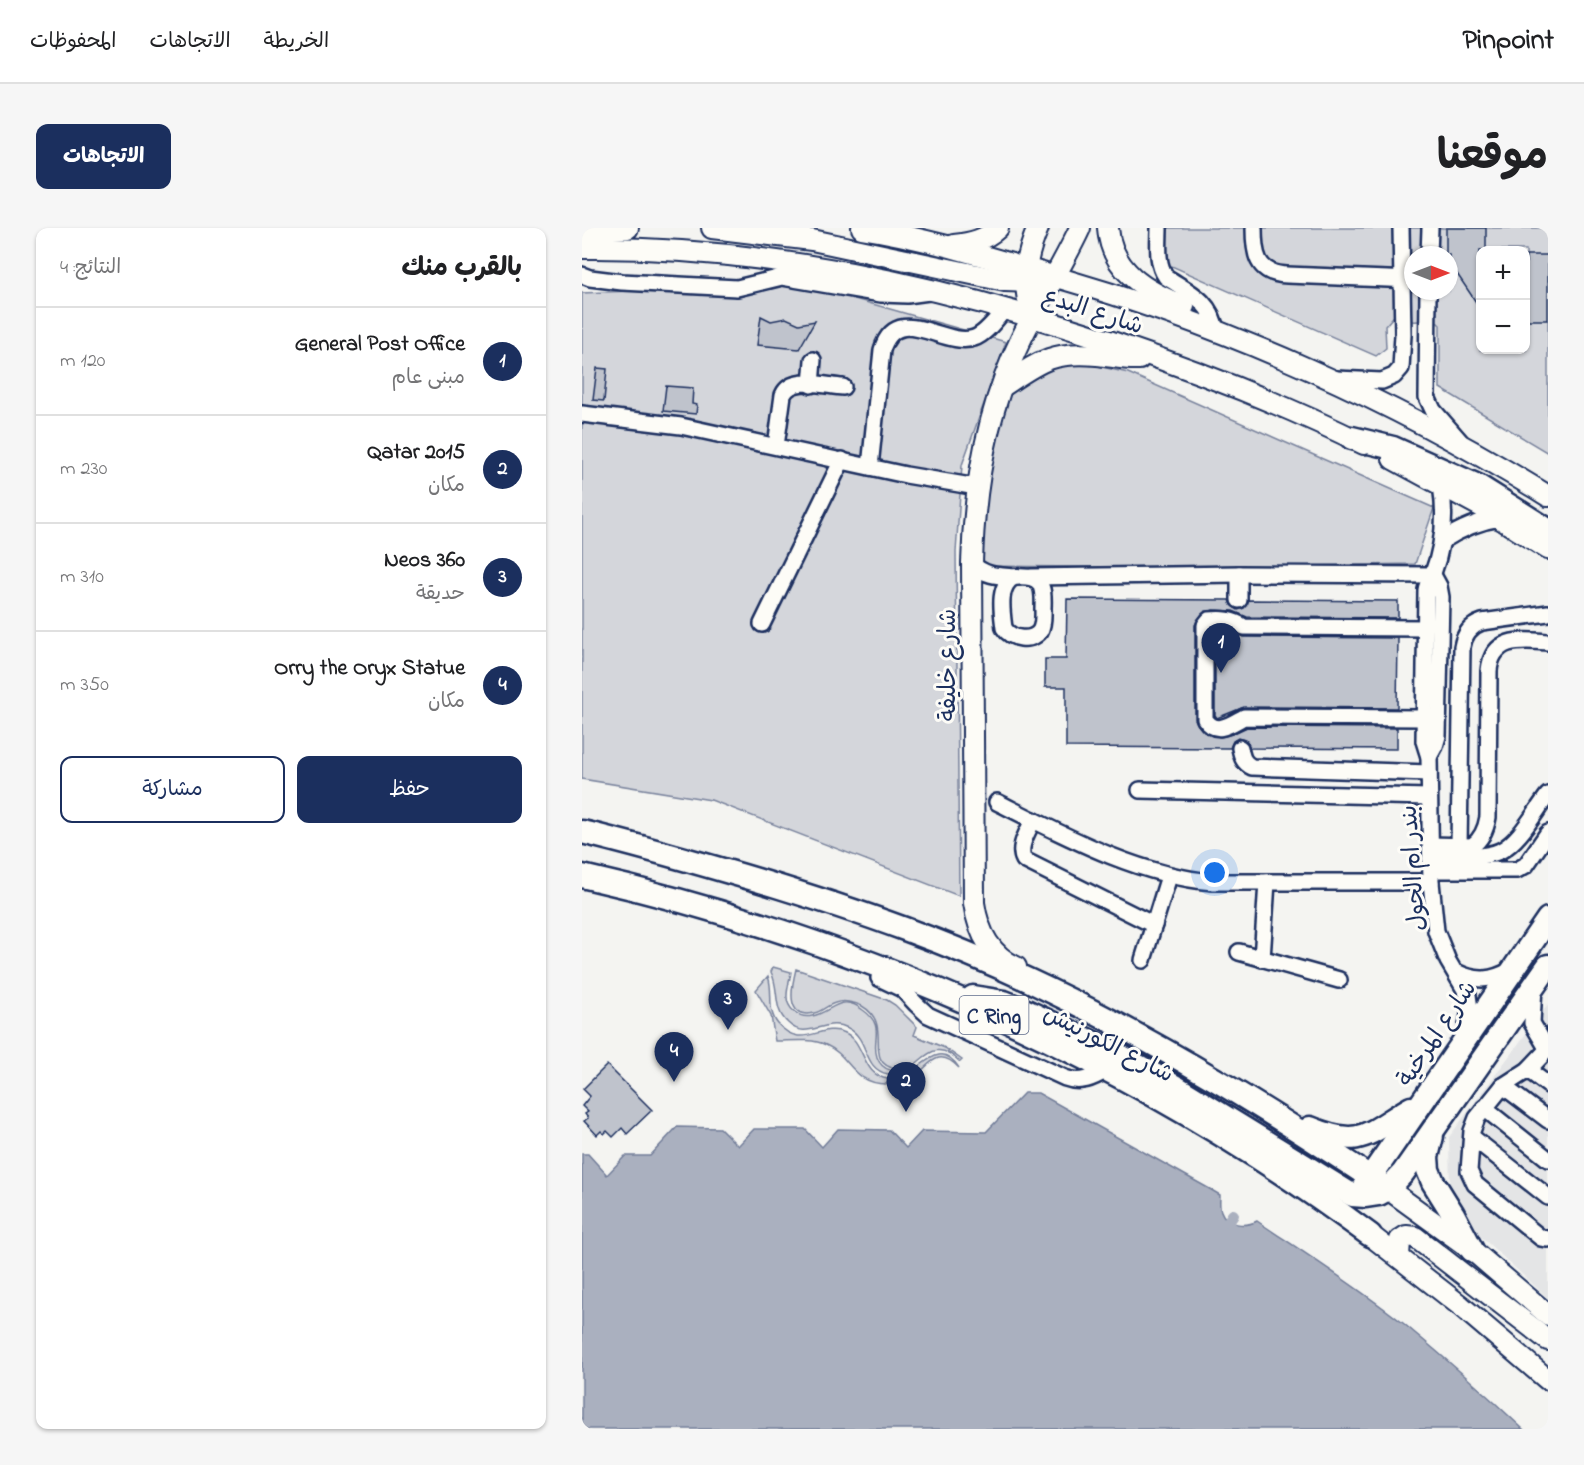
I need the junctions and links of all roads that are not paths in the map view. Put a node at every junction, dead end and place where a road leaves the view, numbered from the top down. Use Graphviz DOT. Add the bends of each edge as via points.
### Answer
graph roads {
  1 [pos="628,228"];
  2 [pos="712,228"];
  3 [pos="862,228"];
  4 [pos="998,228"];
  5 [pos="1038,228"];
  6 [pos="1080,228"];
  7 [pos="1108,228"];
  8 [pos="1159,228"];
  9 [pos="1254,228"];
  10 [pos="1401,228"];
  11 [pos="1430,228"];
  12 [pos="582,231"];
  13 [pos="1429,246"];
  14 [pos="944,247"];
  15 [pos="582,248"];
  16 [pos="1404,254"];
  17 [pos="582,275"];
  18 [pos="1025,275"];
  19 [pos="1056,277"];
  20 [pos="1404,280"];
  21 [pos="935,291"];
  22 [pos="1406,300"];
  23 [pos="1428,300"];
  24 [pos="1005,309"];
  25 [pos="1033,317"];
  26 [pos="1216,331"];
  27 [pos="1403,335"];
  28 [pos="1426,336"];
  29 [pos="1160,358"];
  30 [pos="813,360"];
  31 [pos="1402,362"];
  32 [pos="1426,363"];
  33 [pos="1329,379"];
  34 [pos="812,385"];
  35 [pos="1003,386"];
  36 [pos="843,387"];
  37 [pos="582,414"];
  38 [pos="1352,438"];
  39 [pos="776,446"];
  40 [pos="1466,449"];
  41 [pos="842,460"];
  42 [pos="870,466"];
  43 [pos="1441,485"];
  44 [pos="977,487"];
  45 [pos="1548,496"];
  46 [pos="1500,518"];
  47 [pos="1548,530"];
  48 [pos="1442,541"];
  49 [pos="1548,549"];
  50 [pos="972,563"];
  51 [pos="1239,574"];
  52 [pos="1433,575"];
  53 [pos="1239,600"];
  54 [pos="1548,613"];
  55 [pos="762,624"];
  56 [pos="1425,628"];
  57 [pos="1548,642"];
  58 [pos="1424,718"];
  59 [pos="1240,748"];
  60 [pos="1429,757"];
  61 [pos="1429,773"];
  62 [pos="1140,790"];
  63 [pos="1548,795"];
  64 [pos="1429,797"];
  65 [pos="997,802"];
  66 [pos="1033,820"];
  67 [pos="1487,823"];
  68 [pos="582,832"];
  69 [pos="1548,833"];
  70 [pos="1512,842"];
  71 [pos="1459,847"];
  72 [pos="1431,864"];
  73 [pos="1169,876"];
  74 [pos="585,880"];
  75 [pos="1267,882"];
  76 [pos="1548,919"];
  77 [pos="1154,925"];
  78 [pos="779,931"];
  79 [pos="1239,952"];
  80 [pos="1262,959"];
  81 [pos="1143,960"];
  82 [pos="1548,966"];
  83 [pos="1511,970"];
  84 [pos="1456,972"];
  85 [pos="1339,980"];
  86 [pos="1534,986"];
  87 [pos="1047,989"];
  88 [pos="956,998"];
  89 [pos="1465,1039"];
  90 [pos="1548,1050"];
  91 [pos="1107,1070"];
  92 [pos="1528,1070"];
  93 [pos="1548,1085"];
  94 [pos="1503,1086"];
  95 [pos="1419,1106"];
  96 [pos="1484,1108"];
  97 [pos="1280,1118"];
  98 [pos="1548,1120"];
  99 [pos="1434,1129"];
  100 [pos="1472,1137"];
  101 [pos="1548,1159"];
  102 [pos="1365,1186"];
  103 [pos="1388,1189"];
  104 [pos="1548,1197"];
  105 [pos="1370,1235"];
  106 [pos="1548,1239"];
  107 [pos="1472,1250"];
  108 [pos="1399,1257"];
  109 [pos="1548,1315"];
  110 [pos="1548,1340"];
  111 [pos="1548,1380"];
  1 -- 12 [label="main road"];
  2 -- 18 [label="main road" via="812,240 989,278"];
  3 -- 14 [label="main road, شارع البدع"];
  4 -- 14 [label="main road" via="978,241"];
  5 -- 18 [label="main road"];
  6 -- 19 [label="main road, شارع خليفة"];
  7 -- 26 [label="main road" via="1113,250 1129,275 1163,298 1200,313"];
  8 -- 26 [label="street" via="1162,272 1204,303 1211,311"];
  9 -- 20 [label="street" via="1254,252 1261,265 1273,273"];
  10 -- 16 [label="street"];
  11 -- 13 [label="street"];
  14 -- 18 [label="main road, شارع البدع"];
  15 -- 21 [label="main road, شارع البدع" via="667,249 767,259"];
  17 -- 21 [label="street" via="622,282 737,288 782,277 881,294"];
  18 -- 19 [label="main road"];
  18 -- 25 [label="main road"];
  19 -- 25 [label="main road, شارع خليفة"];
  19 -- 26 [label="main road, شارع البدع"];
  21 -- 24 [label="main road, شارع البدع"];
  22 -- 27 [label="street"];
  23 -- 28 [label="street"];
  24 -- 25 [label="main road, شارع البدع"];
  24 -- 42 [label="street" via="982,334 969,339 915,328 900,328 889,334 882,350"];
  25 -- 29 [label="main road, شارع البدع"];
  25 -- 35 [label="main road, شارع خليفة"];
  26 -- 33 [label="main road, شارع البدع"];
  27 -- 28 [label="street" via="1412,328"];
  27 -- 31 [label="street"];
  28 -- 32 [label="street"];
  29 -- 35 [label="main road" via="1060,356 1044,360"];
  29 -- 38 [label="main road, شارع البدع"];
  30 -- 34 [label="street"];
  31 -- 32 [label="street" via="1414,367"];
  31 -- 33 [label="street" via="1394,376 1382,381"];
  32 -- 40 [label="street" via="1429,404"];
  33 -- 40 [label="main road, شارع البدع"];
  34 -- 36 [label="street"];
  34 -- 39 [label="street" via="793,384 784,392"];
  35 -- 44 [label="main road, شارع خليفة" via="988,430"];
  37 -- 39 [label="street" via="663,423"];
  38 -- 43 [label="main road, شارع البدع"];
  38 -- 47 [label="highway" via="1393,448 1478,486"];
  39 -- 41 [label="street"];
  40 -- 45 [label="main road, شارع البدع"];
  41 -- 42 [label="street"];
  41 -- 55 [label="street"];
  42 -- 44 [label="street"];
  43 -- 46 [label="main road, شارع البدع"];
  43 -- 48 [label="street, بندر ام الحول"];
  44 -- 50 [label="main road, شارع خليفة"];
  46 -- 48 [label="street" via="1463,529"];
  46 -- 49 [label="main road, شارع البدع"];
  48 -- 52 [label="street, بندر ام الحول"];
  50 -- 51 [label="street" via="988,574 1025,577"];
  50 -- 87 [label="main road, شارع خليفة" via="976,914 982,934 999,957 1033,976"];
  51 -- 52 [label="street"];
  51 -- 53 [label="street"];
  52 -- 56 [label="street, بندر ام الحول" via="1426,590"];
  52 -- 60 [label="street, بندر ام الحول" via="1441,597 1438,736"];
  54 -- 71 [label="street" via="1482,622 1465,635"];
  56 -- 58 [label="street, بندر ام الحول"];
  56 -- 58 [label="street" via="1244,627 1231,620 1209,620 1205,625 1205,719 1209,725 1226,728 1244,717"];
  57 -- 67 [label="street" via="1513,641 1498,648 1491,659"];
  58 -- 60 [label="street, بندر ام الحول"];
  59 -- 61 [label="street" via="1242,760 1252,767"];
  60 -- 61 [label="street, بندر ام الحول"];
  61 -- 64 [label="street, بندر ام الحول"];
  62 -- 64 [label="street"];
  63 -- 70 [label="street"];
  64 -- 72 [label="street, بندر ام الحول"];
  65 -- 66 [label="street"];
  66 -- 73 [label="street"];
  66 -- 77 [label="street" via="1022,847 1024,860"];
  67 -- 70 [label="street" via="1500,837"];
  67 -- 71 [label="street" via="1478,842"];
  68 -- 87 [label="highway, شارع الكورنيش / C Ring" via="831,903 931,939"];
  69 -- 72 [label="street" via="1526,865 1517,870"];
  70 -- 72 [label="street" via="1486,855"];
  71 -- 72 [label="street"];
  72 -- 75 [label="street"];
  72 -- 84 [label="street, بندر ام الحول" via="1436,931"];
  73 -- 75 [label="street" via="1213,882"];
  73 -- 77 [label="street"];
  74 -- 78 [label="highway, شارع الكورنيش / C Ring" via="698,906"];
  75 -- 80 [label="street"];
  76 -- 83 [label="highway, شارع المرخية"];
  77 -- 81 [label="street"];
  78 -- 88 [label="highway, شارع الكورنيش / C Ring"];
  78 -- 91 [label="street" via="811,954 895,984 928,1015 1065,1078 1085,1080"];
  79 -- 80 [label="street"];
  80 -- 85 [label="street"];
  82 -- 86 [label="highway"];
  83 -- 84 [label="street" via="1483,980"];
  83 -- 89 [label="highway, شارع المرخية"];
  84 -- 89 [label="street, بندر ام الحول" via="1470,1002"];
  86 -- 90 [label="street" via="1532,1023"];
  86 -- 99 [label="highway"];
  87 -- 97 [label="highway, شارع الكورنيش / C Ring" via="1183,1059"];
  88 -- 91 [label="highway, شارع الكورنيش / C Ring"];
  88 -- 102 [label="highway" via="1004,1002 1054,1023 1178,1088 1339,1188"];
  89 -- 95 [label="highway, شارع المرخية"];
  90 -- 92 [label="street"];
  91 -- 105 [label="highway, شارع الكورنيش / C Ring" via="1242,1148"];
  92 -- 93 [label="street"];
  92 -- 94 [label="street"];
  94 -- 96 [label="street"];
  94 -- 98 [label="street"];
  95 -- 97 [label="highway" via="1371,1134 1349,1138"];
  95 -- 102 [label="highway, شارع المرخية"];
  96 -- 100 [label="street"];
  96 -- 101 [label="street"];
  97 -- 102 [label="highway, شارع الكورنيش / C Ring"];
  99 -- 103 [label="highway"];
  99 -- 107 [label="highway" via="1428,1170"];
  100 -- 104 [label="street"];
  100 -- 106 [label="street" via="1469,1171 1474,1184 1541,1238"];
  102 -- 103 [label="highway, شارع الكورنيش / C Ring"];
  102 -- 105 [label="highway" via="1360,1214"];
  103 -- 107 [label="main road, شارع الكورنيش / C Ring"];
  105 -- 108 [label="main road, شارع الكورنيش / C Ring"];
  107 -- 109 [label="main road, شارع الكورنيش / C Ring"];
  108 -- 110 [label="main road" via="1400,1240 1415,1237"];
  108 -- 111 [label="main road, شارع الكورنيش / C Ring"];
}
